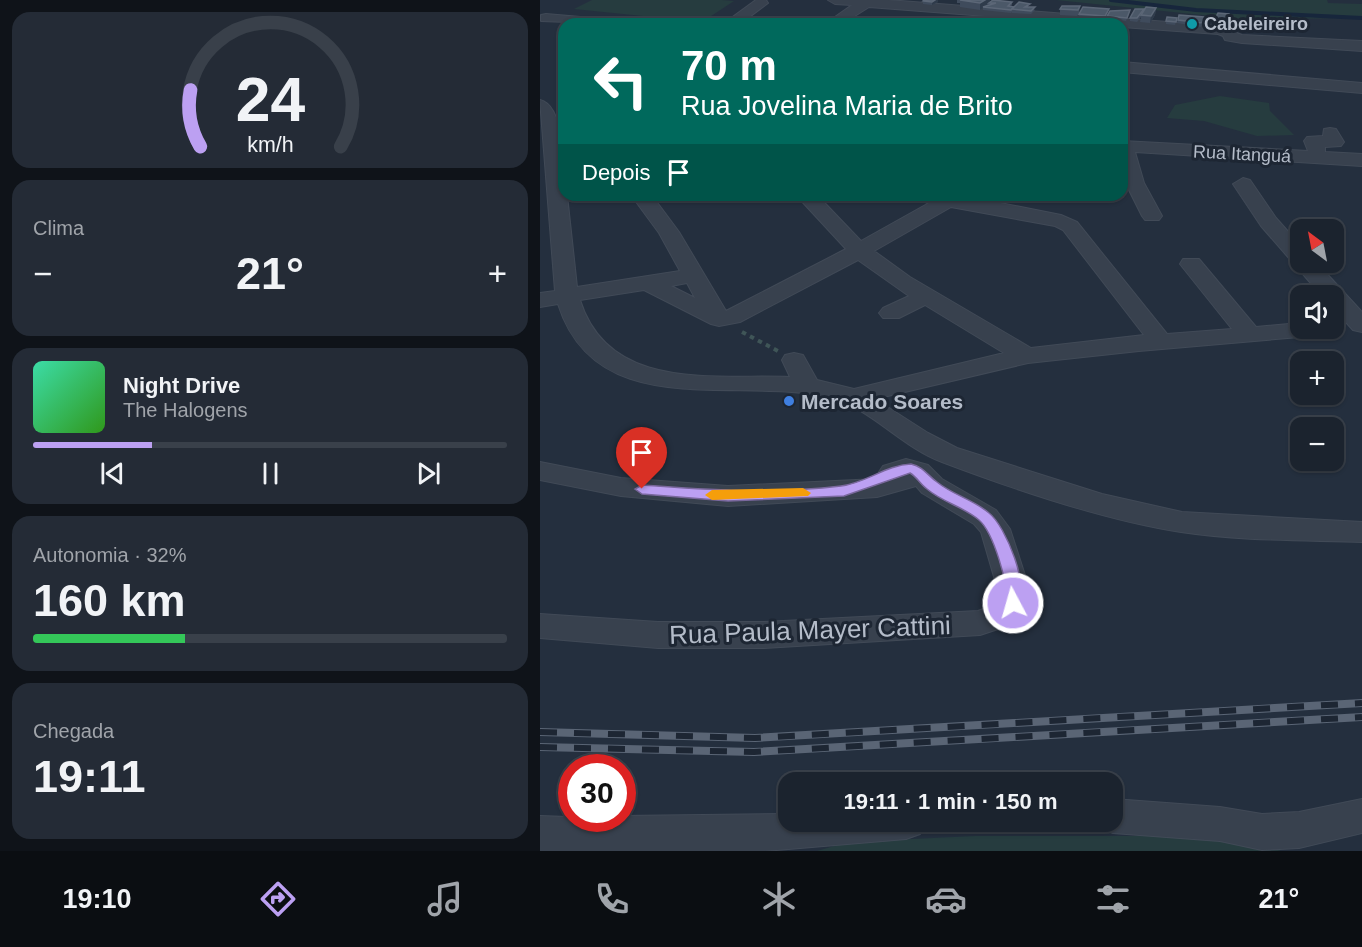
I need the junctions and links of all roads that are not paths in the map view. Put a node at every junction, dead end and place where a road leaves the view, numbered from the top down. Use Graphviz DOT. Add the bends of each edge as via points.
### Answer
graph roads {
  1 [pos="835,0"];
  2 [pos="867,2"];
  3 [pos="761,3"];
  4 [pos="962,10"];
  5 [pos="543,17"];
  6 [pos="739,18"];
  7 [pos="842,18"];
  8 [pos="955,18"];
  9 [pos="1064,18"];
  10 [pos="558,19"];
  11 [pos="558,23"];
  12 [pos="1128,23"];
  13 [pos="1230,37"];
  14 [pos="1362,46"];
  15 [pos="1128,67"];
  16 [pos="1226,75"];
  17 [pos="1360,96"];
  18 [pos="548,115"];
  19 [pos="1330,134"];
  20 [pos="1128,147"];
  21 [pos="1320,158"];
  22 [pos="1362,160"];
  23 [pos="1128,166"];
  24 [pos="1243,184"];
  25 [pos="558,194"];
  26 [pos="559,201"];
  27 [pos="646,201"];
  28 [pos="812,201"];
  29 [pos="944,201"];
  30 [pos="963,201"];
  31 [pos="1152,216"];
  32 [pos="1290,247"];
  33 [pos="860,250"];
  34 [pos="1191,264"];
  35 [pos="1314,273"];
  36 [pos="694,275"];
  37 [pos="648,283"];
  38 [pos="567,296"];
  39 [pos="926,297"];
  40 [pos="540,300"];
  41 [pos="891,313"];
  42 [pos="719,320"];
  43 [pos="1361,325"];
  44 [pos="1344,327"];
  45 [pos="1290,331"];
  46 [pos="1250,335"];
  47 [pos="1162,343"];
  48 [pos="1027,356"];
  49 [pos="794,360"];
  50 [pos="807,386"];
  51 [pos="851,397"];
  52 [pos="909,465"];
  53 [pos="540,471"];
  54 [pos="952,498"];
  55 [pos="1362,532"];
  56 [pos="540,626"];
  57 [pos="1362,816"];
  58 [pos="1123,817"];
  59 [pos="836,832"];
  60 [pos="540,834"];
  61 [pos="765,842"];
  1 -- 2 [label="street"];
  2 -- 4 [label="street"];
  2 -- 7 [label="street"];
  3 -- 6 [label="street"];
  4 -- 8 [label="street"];
  4 -- 9 [label="street"];
  5 -- 10 [label="street"];
  5 -- 11 [label="street"];
  12 -- 13 [label="street" via="1218,30 1230,33"];
  13 -- 14 [label="street"];
  13 -- 16 [label="street"];
  15 -- 16 [label="street"];
  16 -- 17 [label="street" via="1315,83 1321,101"];
  18 -- 25 [label="street"];
  19 -- 21 [label="street" via="1335,142 1313,141"];
  20 -- 21 [label="street, Rua Itanguá"];
  21 -- 22 [label="street, Rua Itanguá"];
  23 -- 31 [label="street" via="1137,194"];
  24 -- 32 [label="street"];
  26 -- 38 [label="street"];
  27 -- 36 [label="street"];
  28 -- 33 [label="street"];
  29 -- 33 [label="street"];
  30 -- 47 [label="street" via="1070,226"];
  33 -- 39 [label="street"];
  33 -- 42 [label="street" via="732,317"];
  34 -- 46 [label="street"];
  35 -- 43 [label="street"];
  36 -- 37 [label="street"];
  36 -- 42 [label="street"];
  37 -- 38 [label="street"];
  37 -- 42 [label="street"];
  38 -- 40 [label="street"];
  38 -- 50 [label="street" via="575,326 588,342 611,361 648,376 722,386"];
  39 -- 41 [label="street"];
  39 -- 48 [label="street"];
  43 -- 44 [label="street"];
  45 -- 46 [label="street"];
  46 -- 47 [label="street"];
  47 -- 48 [label="street"];
  48 -- 51 [label="street"];
  49 -- 50 [label="street"];
  50 -- 51 [label="street"];
  51 -- 52 [label="street"];
  52 -- 53 [label="street" via="844,491 728,496 621,488"];
  52 -- 54 [label="street, Rua Paula Mayer Cattini"];
  52 -- 54 [label="street, Rua Paula Mayer Cattini" via="918,489"];
  52 -- 55 [label="street" via="1180,522"];
  54 -- 56 [label="street, Rua Paula Mayer Cattini" via="985,517 995,529 1008,565 1016,594 1007,613 995,620 764,635 658,635"];
  57 -- 58 [label="street" via="1299,830 1262,832 1220,824"];
  59 -- 61 [label="street"];
  60 -- 61 [label="street"];
}
